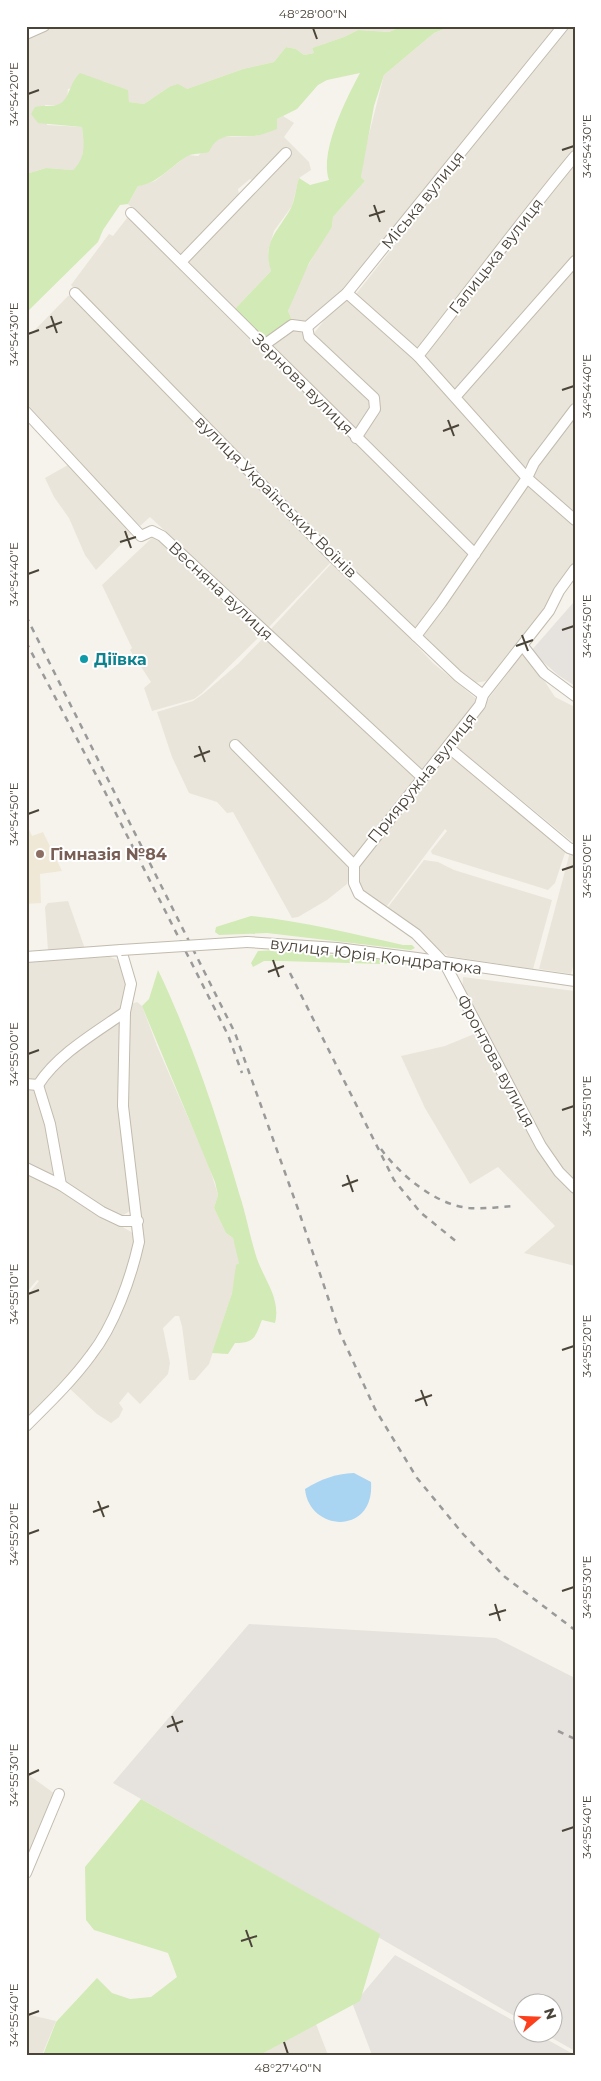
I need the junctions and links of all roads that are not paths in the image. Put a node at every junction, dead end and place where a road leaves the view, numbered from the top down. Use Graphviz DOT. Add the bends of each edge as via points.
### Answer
graph roads {
  1 [pos="44,26"];
  2 [pos="563,26"];
  3 [pos="26,34"];
  4 [pos="286,153"];
  5 [pos="575,156"];
  6 [pos="131,213"];
  7 [pos="575,261"];
  8 [pos="181,262"];
  9 [pos="74,292"];
  10 [pos="347,293"];
  11 [pos="307,327"];
  12 [pos="264,345"];
  13 [pos="418,356"];
  14 [pos="456,396"];
  15 [pos="575,410"];
  16 [pos="26,412"];
  17 [pos="356,438"];
  18 [pos="527,478"];
  19 [pos="575,520"];
  20 [pos="475,554"];
  21 [pos="575,569"];
  22 [pos="416,636"];
  23 [pos="523,646"];
  24 [pos="483,696"];
  25 [pos="575,696"];
  26 [pos="234,745"];
  27 [pos="448,746"];
  28 [pos="422,777"];
  29 [pos="575,850"];
  30 [pos="354,865"];
  31 [pos="121,950"];
  32 [pos="26,957"];
  33 [pos="445,964"];
  34 [pos="575,981"];
  35 [pos="125,1012"];
  36 [pos="26,1084"];
  37 [pos="38,1085"];
  38 [pos="26,1168"];
  39 [pos="61,1185"];
  40 [pos="575,1188"];
  41 [pos="138,1221"];
  42 [pos="26,1426"];
  43 [pos="58,1794"];
  44 [pos="26,1873"];
  1 -- 3 [label="street"];
  2 -- 10 [label="street, Міська вулиця"];
  4 -- 8 [label="street"];
  5 -- 13 [label="street, Галицька вулиця"];
  6 -- 8 [label="street, Зернова вулиця"];
  7 -- 14 [label="street"];
  8 -- 12 [label="street, Зернова вулиця"];
  9 -- 22 [label="street, вулиця Українських Воїнів" via="335,559"];
  10 -- 11 [label="street, Міська вулиця"];
  10 -- 13 [label="street"];
  11 -- 12 [label="street" via="292,325"];
  11 -- 17 [label="street" via="309,337 374,398 375,409"];
  12 -- 17 [label="street, Зернова вулиця"];
  13 -- 14 [label="street"];
  14 -- 18 [label="street"];
  15 -- 18 [label="street" via="534,463"];
  16 -- 28 [label="street, Весняна вулиця" via="141,536 152,531 162,536"];
  17 -- 20 [label="street, Зернова вулиця"];
  18 -- 19 [label="street"];
  18 -- 20 [label="street"];
  20 -- 22 [label="street"];
  21 -- 23 [label="street, Прияружна вулиця"];
  22 -- 24 [label="street, вулиця Українських Воїнів"];
  23 -- 24 [label="street, Прияружна вулиця"];
  23 -- 25 [label="street" via="544,672"];
  24 -- 27 [label="street, Прияружна вулиця" via="480,705"];
  26 -- 30 [label="street"];
  27 -- 28 [label="street, Прияружна вулиця"];
  27 -- 29 [label="street"];
  28 -- 30 [label="street, Прияружна вулиця"];
  30 -- 33 [label="street, Фронтова вулиця" via="354,883 359,894 416,934"];
  31 -- 32 [label="street, вулиця Юрія Кондратюка"];
  31 -- 33 [label="street, вулиця Юрія Кондратюка, bridge" via="247,942 337,948"];
  31 -- 35 [label="street" via="130,984"];
  33 -- 34 [label="street, вулиця Юрія Кондратюка"];
  33 -- 40 [label="street, Фронтова вулиця" via="541,1146"];
  35 -- 37 [label="street" via="82,1042 45,1074"];
  35 -- 41 [label="street" via="123,1106"];
  36 -- 37 [label="street"];
  37 -- 39 [label="street" via="50,1124"];
  38 -- 39 [label="street"];
  39 -- 41 [label="street" via="121,1221"];
  41 -- 42 [label="street" via="139,1242 135,1262 107,1330 75,1375"];
  43 -- 44 [label="street"];
}
